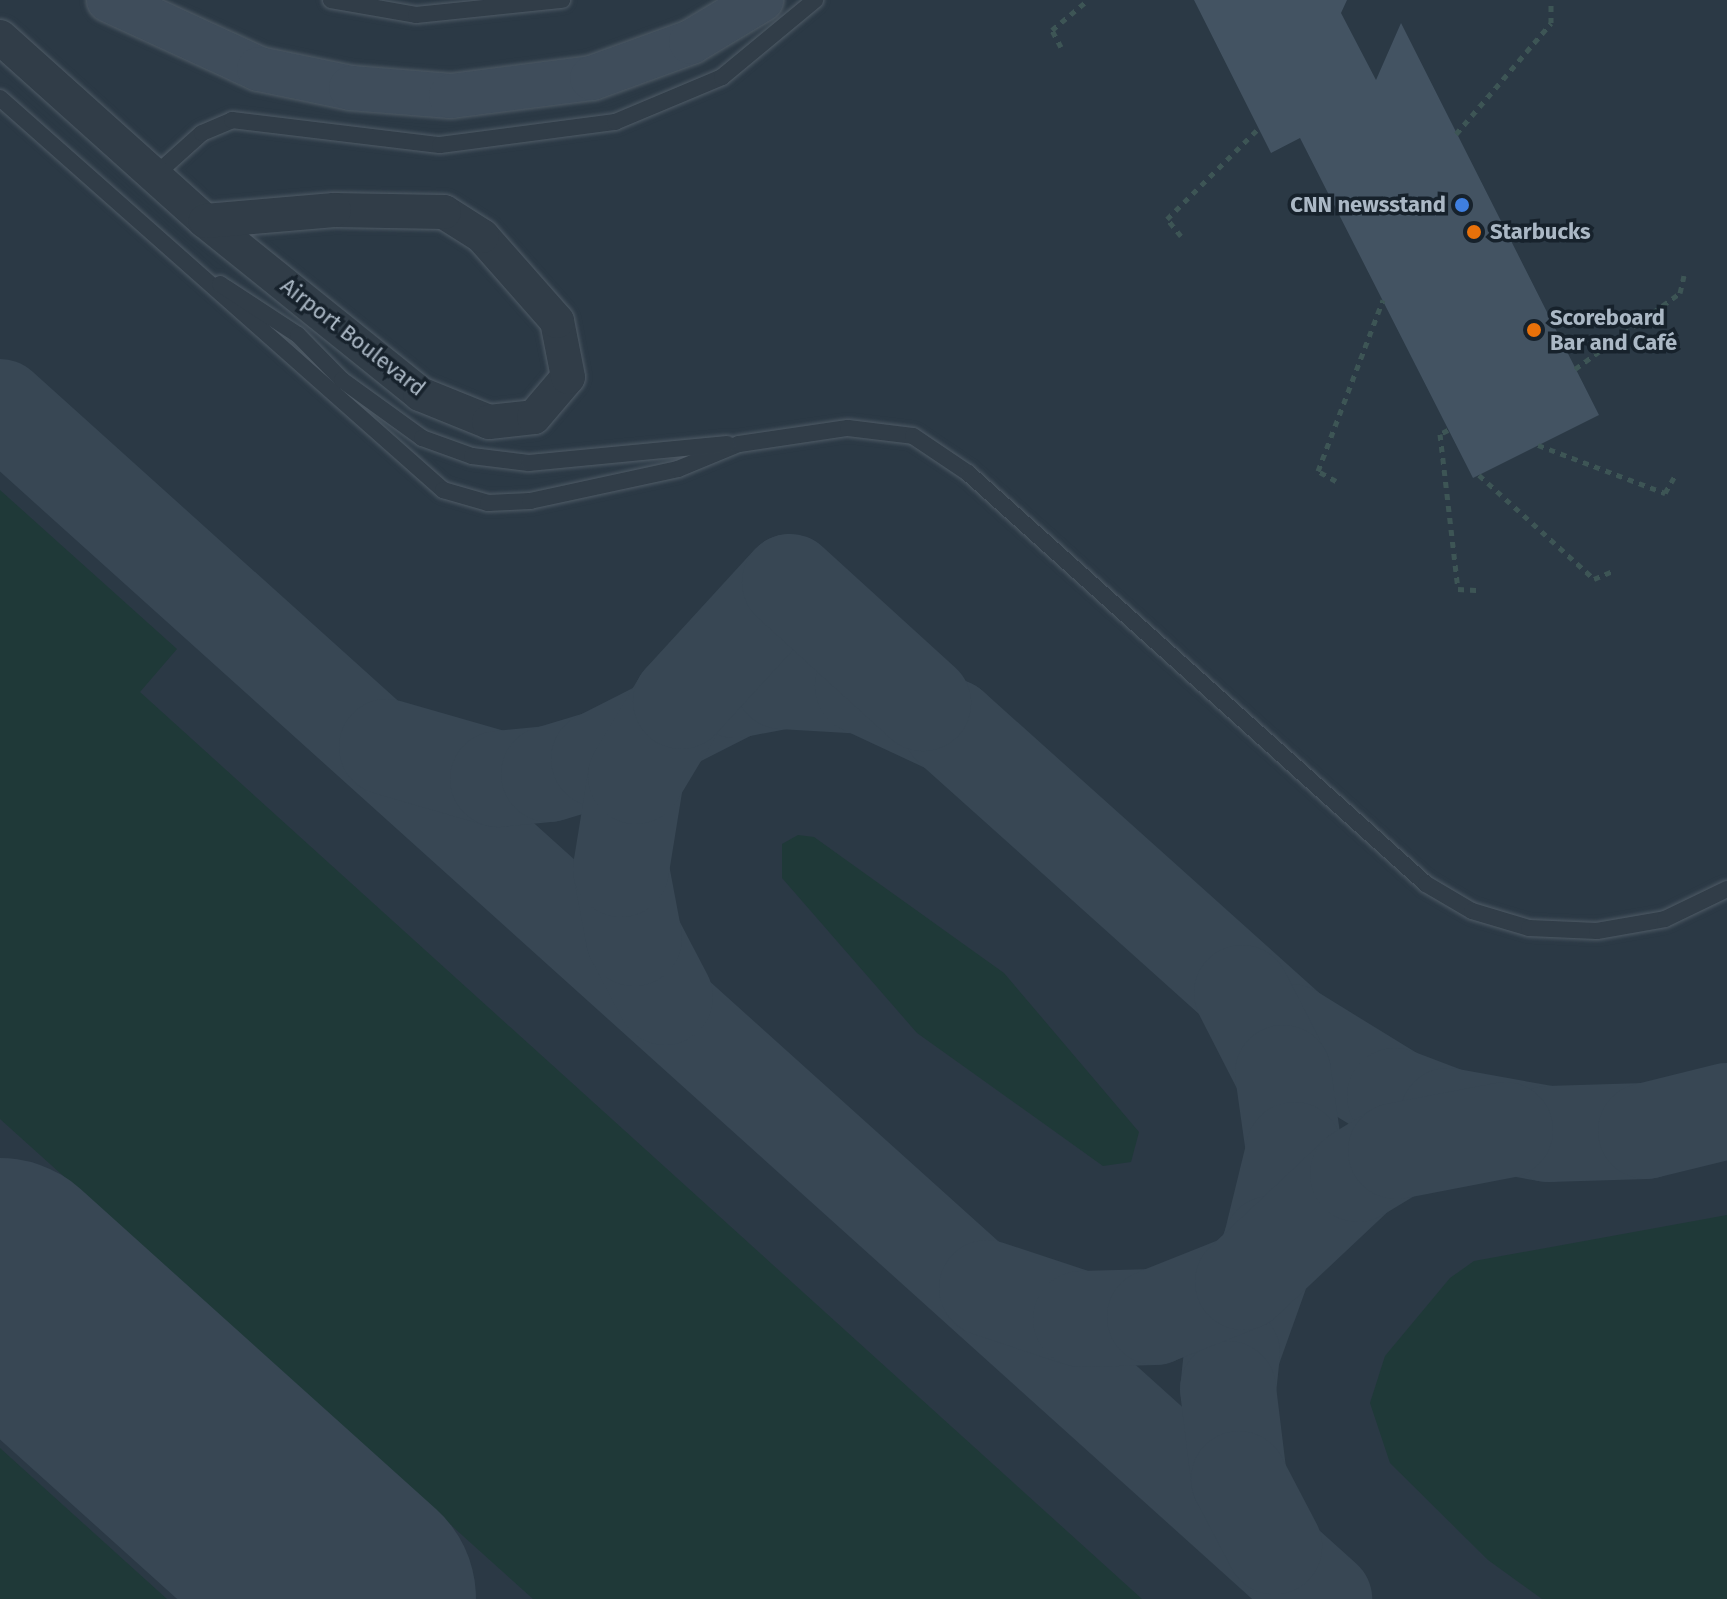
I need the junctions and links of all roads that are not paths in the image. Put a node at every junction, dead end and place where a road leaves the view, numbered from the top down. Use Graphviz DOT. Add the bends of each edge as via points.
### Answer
graph roads {
  1 [pos="109,0"];
  2 [pos="331,0"];
  3 [pos="562,0"];
  4 [pos="761,0"];
  5 [pos="815,0"];
  6 [pos="0,37"];
  7 [pos="0,98"];
  8 [pos="154,176"];
  9 [pos="205,221"];
  10 [pos="202,273"];
  11 [pos="739,444"];
  12 [pos="1727,889"];
  1 -- 4 [label="main road" via="259,69 351,88 451,96 592,78 691,42"];
  2 -- 3 [label="lane" via="416,15"];
  5 -- 8 [label="lane" via="722,77 615,122 475,144 415,145 232,120 202,133"];
  6 -- 8 [label="street, Airport Boulevard"];
  7 -- 10 [label="lane"];
  8 -- 9 [label="street, Airport Boulevard"];
  9 -- 9 [label="street, Airport Boulevard" via="420,394 489,422 534,417 568,377 557,321 482,236 444,212 334,210"];
  10 -- 11 [label="lane" via="298,335 342,380 422,438 472,456 529,463"];
  10 -- 11 [label="lane" via="288,360 443,490 488,503 530,501 678,469"];
  11 -- 12 [label="lane" via="848,428 913,436 968,473 1426,884 1472,911 1529,928 1597,931 1665,919"];
}
